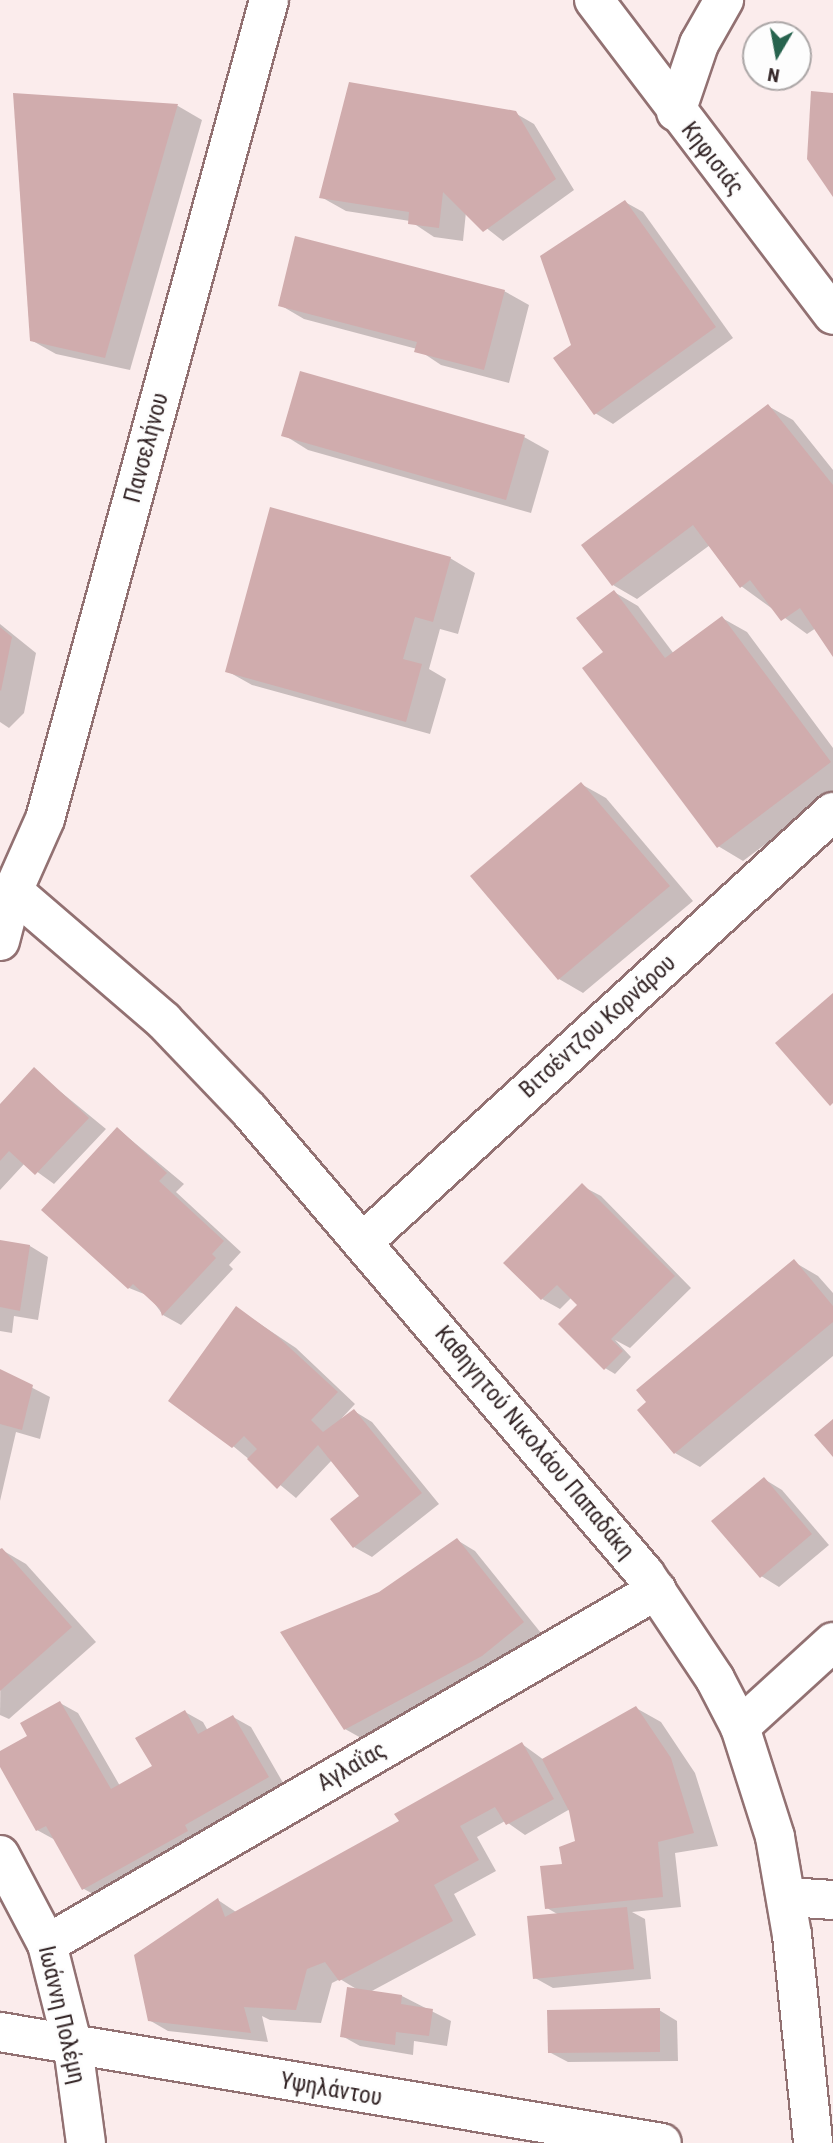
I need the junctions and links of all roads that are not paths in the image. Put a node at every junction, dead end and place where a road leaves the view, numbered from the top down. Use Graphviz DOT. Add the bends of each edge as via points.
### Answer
graph roads {
  1 [pos="269,0"];
  2 [pos="594,0"];
  3 [pos="724,0"];
  4 [pos="676,112"];
  5 [pos="833,315"];
  6 [pos="833,812"];
  7 [pos="4,887"];
  8 [pos="0,941"];
  9 [pos="363,1242"];
  10 [pos="657,1590"];
  11 [pos="833,1642"];
  12 [pos="740,1727"];
  13 [pos="0,1855"];
  14 [pos="787,1897"];
  15 [pos="833,1900"];
  16 [pos="47,1944"];
  17 [pos="0,2032"];
  18 [pos="73,2047"];
  19 [pos="86,2143"];
  20 [pos="662,2143"];
  21 [pos="813,2143"];
  1 -- 7 [label="street, Πανσελήνου" via="45,819"];
  2 -- 4 [label="street, Κηφισιάς"];
  3 -- 4 [label="street" via="699,44"];
  4 -- 5 [label="street, Κηφισιάς"];
  6 -- 9 [label="street, Βιτσέντζου Κορνάρου"];
  7 -- 8 [label="street, Πανσελήνου"];
  7 -- 9 [label="street, Καθηγητού Νικολάου Παπαδάκη" via="164,1021"];
  9 -- 10 [label="street, Καθηγητού Νικολάου Παπαδάκη"];
  10 -- 12 [label="street, Καθηγητού Νικολάου Παπαδάκη"];
  10 -- 16 [label="street, Αγλαΐας"];
  11 -- 12 [label="street"];
  12 -- 14 [label="street, Καθηγητού Νικολάου Παπαδάκη" via="759,1778"];
  13 -- 16 [label="street, Ιωάννη Πολέμη"];
  14 -- 15 [label="street"];
  14 -- 21 [label="street, Καθηγητού Νικολάου Παπαδάκη"];
  16 -- 18 [label="street, Ιωάννη Πολέμη"];
  17 -- 18 [label="street, Υψηλάντου"];
  18 -- 19 [label="street, Ιωάννη Πολέμη"];
  18 -- 20 [label="street, Υψηλάντου"];
}
